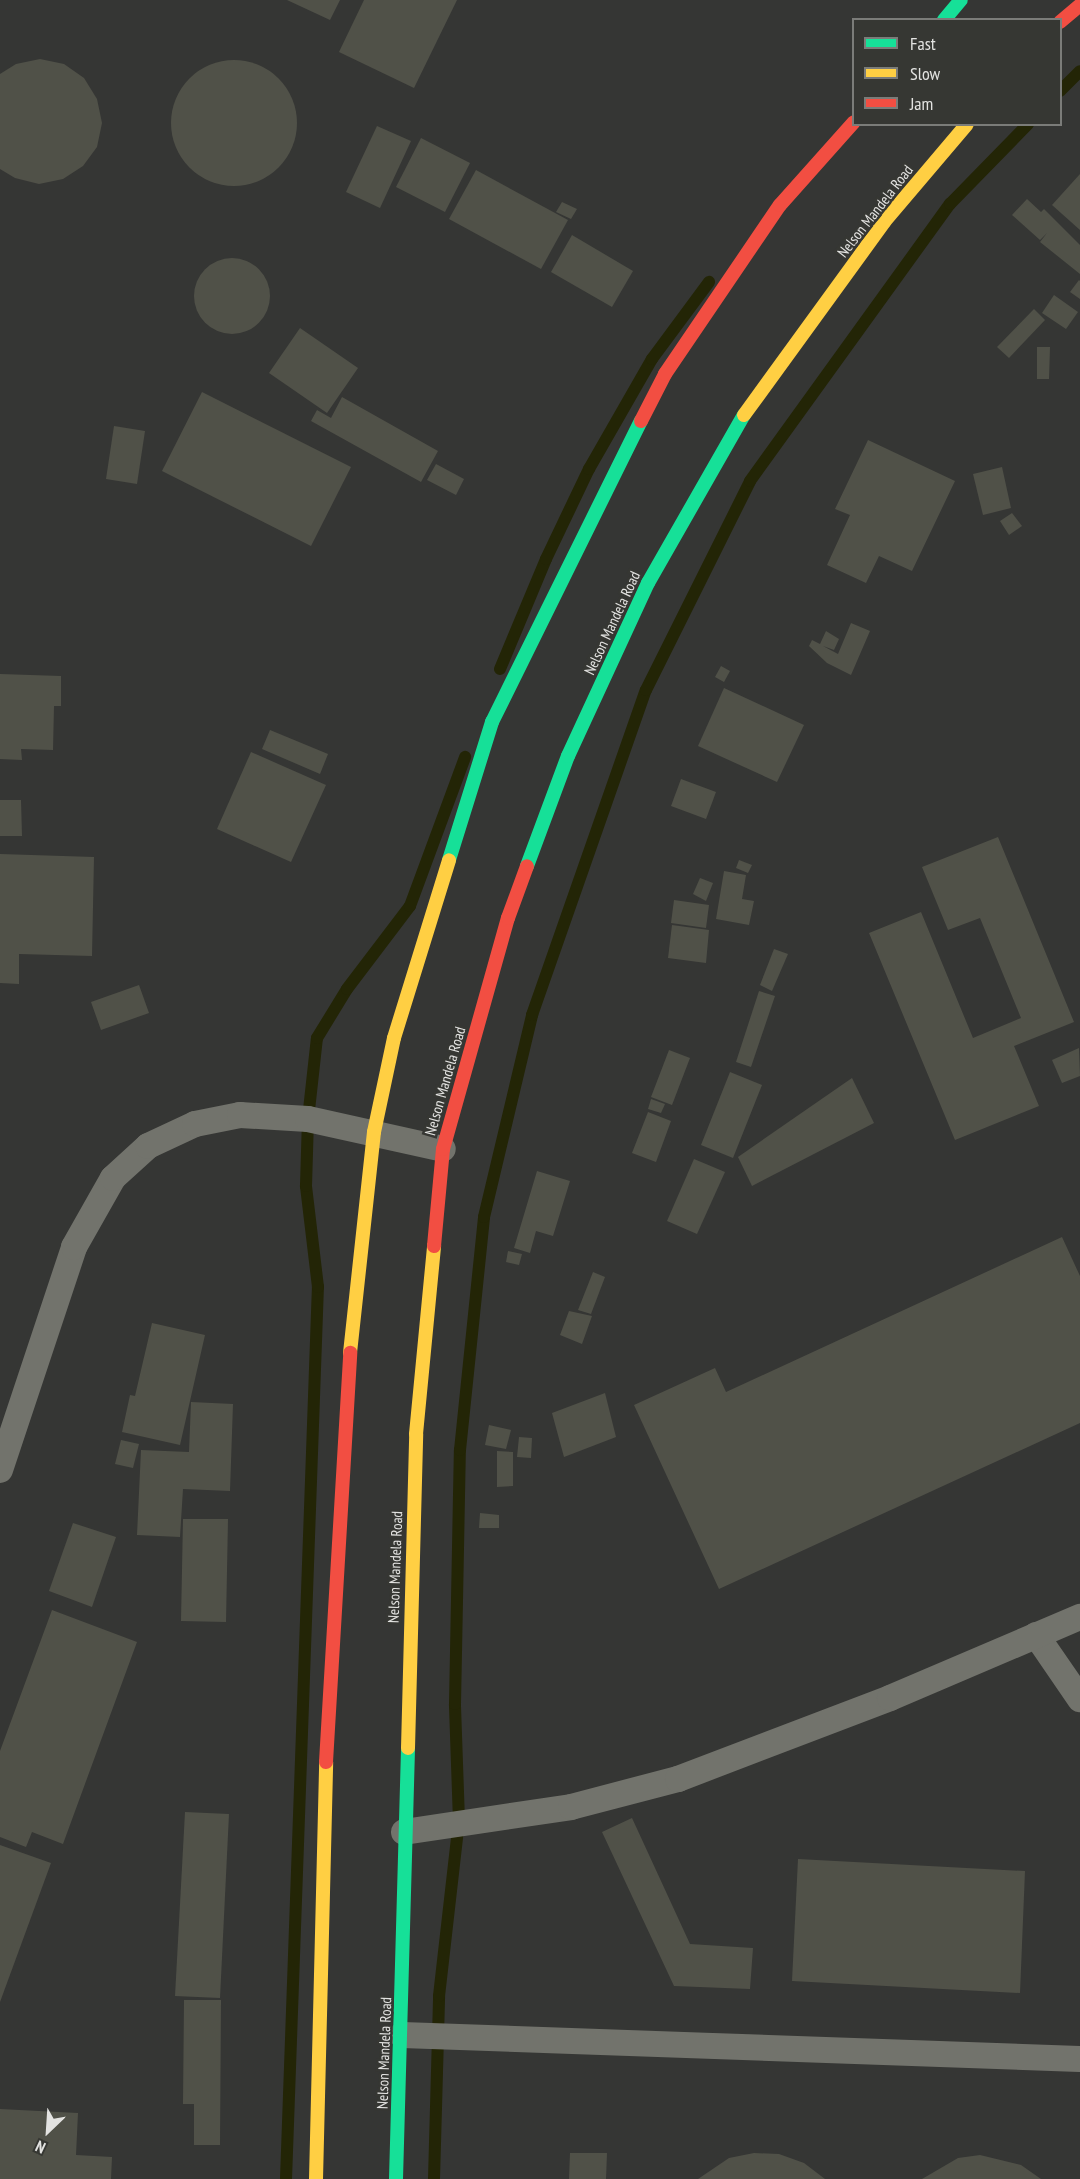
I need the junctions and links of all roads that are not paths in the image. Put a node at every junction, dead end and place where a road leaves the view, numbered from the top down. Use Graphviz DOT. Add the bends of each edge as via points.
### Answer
graph roads {
  1 [pos="962,0"];
  2 [pos="1080,5"];
  3 [pos="946,18"];
  4 [pos="1062,20"];
  5 [pos="852,124"];
  6 [pos="965,126"];
  7 [pos="374,1132"];
  8 [pos="443,1149"];
  9 [pos="0,1470"];
  10 [pos="1080,1617"];
  11 [pos="1036,1635"];
  12 [pos="1080,1699"];
  13 [pos="404,1832"];
  14 [pos="402,2035"];
  15 [pos="1080,2059"];
  16 [pos="316,2179"];
  17 [pos="396,2179"];
  1 -- 3 [label="main road"];
  2 -- 4 [label="main road"];
  5 -- 7 [label="main road" via="780,205 665,375 582,533 492,722 394,1038"];
  6 -- 8 [label="main road, Nelson Mandela Road" via="884,222 746,412 648,583 568,756 508,918"];
  7 -- 8 [label="lane"];
  7 -- 9 [label="lane" via="308,1119 240,1115 195,1124 148,1146 113,1178 74,1247"];
  7 -- 16 [label="main road" via="344,1404 327,1739"];
  8 -- 13 [label="main road, Nelson Mandela Road" via="416,1434"];
  10 -- 11 [label="lane"];
  11 -- 12 [label="lane"];
  11 -- 13 [label="lane" via="890,1698 678,1779 571,1807"];
  13 -- 14 [label="main road, Nelson Mandela Road"];
  14 -- 15 [label="lane"];
  14 -- 17 [label="main road, Nelson Mandela Road"];
}
